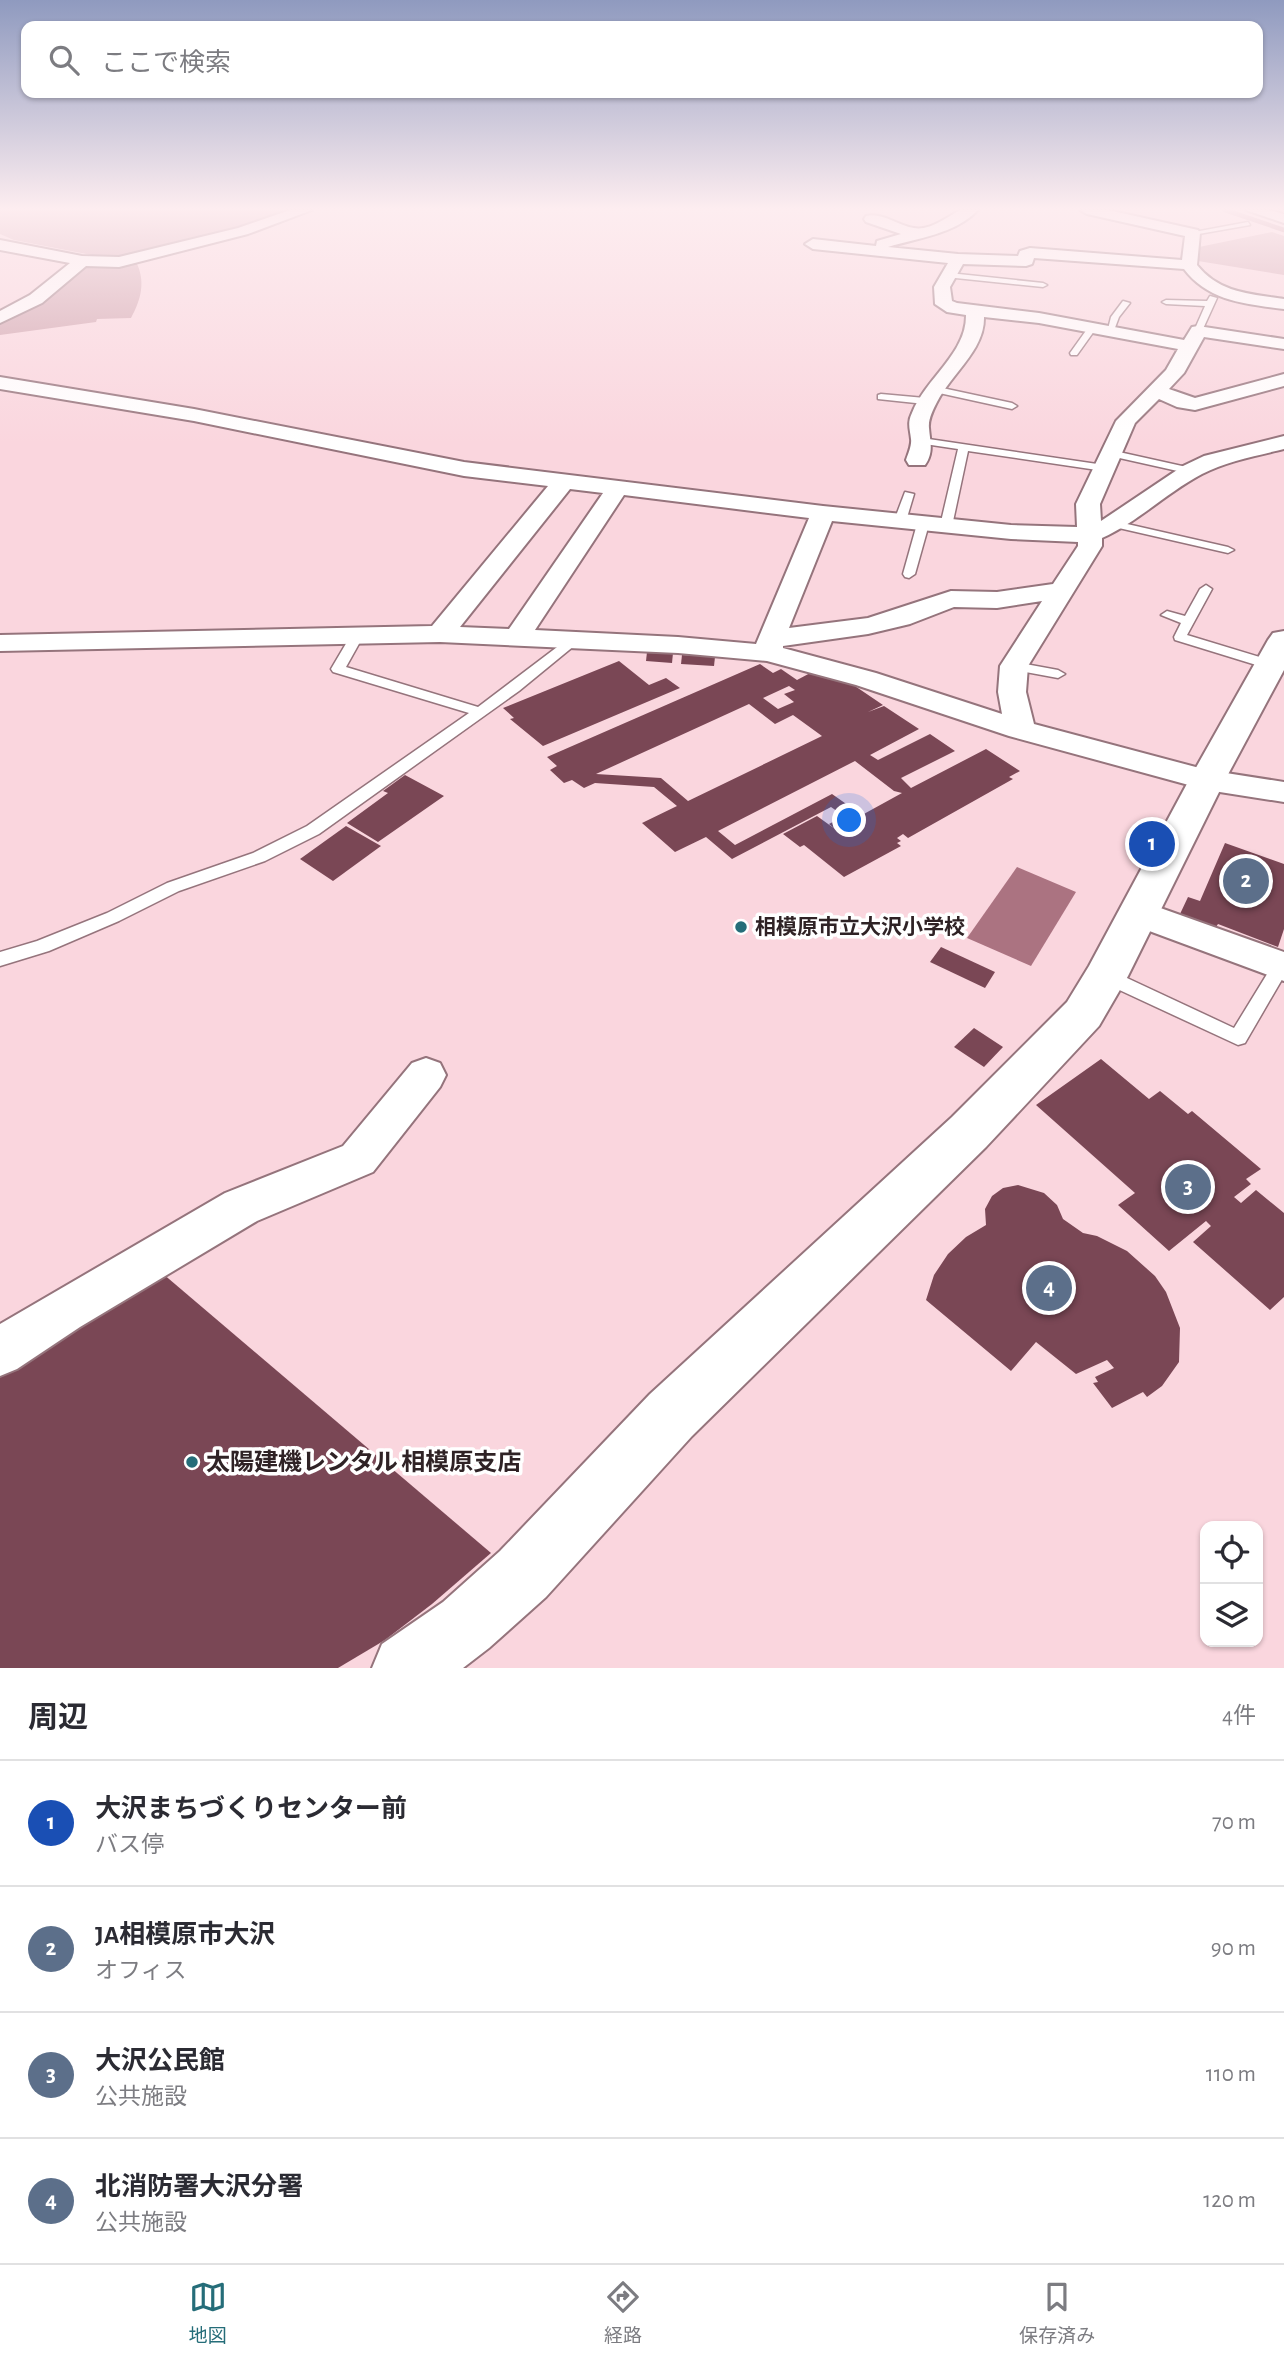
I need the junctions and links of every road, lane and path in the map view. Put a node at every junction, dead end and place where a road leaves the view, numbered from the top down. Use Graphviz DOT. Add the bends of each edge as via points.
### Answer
graph roads {
  1 [pos="50,288"];
  2 [pos="942,288"];
  3 [pos="1206,288"];
  4 [pos="1213,298"];
  5 [pos="1166,302"];
  6 [pos="1126,303"];
  7 [pos="1284,304"];
  8 [pos="975,310"];
  9 [pos="0,318"];
  10 [pos="1101,329"];
  11 [pos="1194,338"];
  12 [pos="1066,341"];
  13 [pos="1081,344"];
  14 [pos="1284,344"];
  15 [pos="1074,353"];
  16 [pos="1233,355"];
  17 [pos="1259,366"];
  18 [pos="1284,379"];
  19 [pos="0,383"];
  20 [pos="1157,391"];
  21 [pos="929,395"];
  22 [pos="881,397"];
  23 [pos="1012,406"];
  24 [pos="1284,442"];
  25 [pos="964,447"];
  26 [pos="920,451"];
  27 [pos="1107,461"];
  28 [pos="1191,471"];
  29 [pos="564,481"];
  30 [pos="618,487"];
  31 [pos="909,494"];
  32 [pos="823,513"];
  33 [pos="923,524"];
  34 [pos="1114,524"];
  35 [pos="1089,535"];
  36 [pos="1228,550"];
  37 [pos="914,556"];
  38 [pos="930,559"];
  39 [pos="909,574"];
  40 [pos="1206,589"];
  41 [pos="1063,590"];
  42 [pos="1167,615"];
  43 [pos="1188,621"];
  44 [pos="359,633"];
  45 [pos="440,634"];
  46 [pos="516,638"];
  47 [pos="574,641"];
  48 [pos="0,643"];
  49 [pos="770,646"];
  50 [pos="1278,653"];
  51 [pos="1014,666"];
  52 [pos="1058,674"];
  53 [pos="480,712"];
  54 [pos="1020,730"];
  55 [pos="1207,780"];
  56 [pos="1284,792"];
  57 [pos="1138,913"];
  58 [pos="0,959"];
  59 [pos="1283,967"];
  60 [pos="1106,976"];
  61 [pos="426,1075"];
  62 [pos="0,1352"];
  63 [pos="407,1668"];
  1 -- 9 [label="street"];
  2 -- 8 [label="street" via="944,304"];
  3 -- 4 [label="street"];
  4 -- 5 [label="lane"];
  4 -- 7 [label="street"];
  4 -- 11 [label="lane"];
  6 -- 10 [label="lane"];
  8 -- 10 [label="street"];
  8 -- 21 [label="street" via="975,330"];
  10 -- 11 [label="street"];
  10 -- 13 [label="lane"];
  11 -- 14 [label="street"];
  11 -- 16 [label="street"];
  11 -- 20 [label="street" via="1174,373"];
  12 -- 13 [label="lane"];
  13 -- 15 [label="lane"];
  17 -- 18 [label="street"];
  18 -- 20 [label="street" via="1195,404"];
  19 -- 29 [label="street" via="194,415 464,469"];
  20 -- 27 [label="street" via="1126,421"];
  21 -- 22 [label="lane"];
  21 -- 23 [label="lane"];
  21 -- 26 [label="street" via="920,424"];
  24 -- 28 [label="street"];
  25 -- 26 [label="lane"];
  25 -- 27 [label="lane"];
  25 -- 33 [label="lane"];
  27 -- 28 [label="lane"];
  27 -- 35 [label="street" via="1088,504"];
  28 -- 34 [label="street"];
  29 -- 30 [label="street"];
  29 -- 45 [label="street"];
  30 -- 32 [label="street"];
  30 -- 46 [label="street"];
  31 -- 33 [label="lane"];
  32 -- 33 [label="street"];
  32 -- 49 [label="street"];
  33 -- 35 [label="street"];
  33 -- 37 [label="lane"];
  34 -- 35 [label="street"];
  34 -- 36 [label="lane"];
  35 -- 41 [label="street" via="1090,546"];
  37 -- 38 [label="lane"];
  37 -- 39 [label="lane"];
  40 -- 43 [label="lane"];
  41 -- 49 [label="street" via="997,600 951,599 901,618"];
  41 -- 51 [label="street"];
  42 -- 43 [label="lane"];
  43 -- 50 [label="lane" via="1180,637"];
  44 -- 45 [label="street"];
  44 -- 48 [label="street"];
  44 -- 53 [label="lane" via="338,669"];
  45 -- 46 [label="street"];
  46 -- 47 [label="street"];
  47 -- 49 [label="street"];
  47 -- 53 [label="lane"];
  49 -- 54 [label="street"];
  50 -- 55 [label="street"];
  51 -- 52 [label="lane"];
  51 -- 54 [label="street" via="1012,692"];
  53 -- 58 [label="lane" via="313,830 259,857 173,887 43,946"];
  54 -- 55 [label="street"];
  55 -- 56 [label="street"];
  55 -- 57 [label="street"];
  57 -- 59 [label="street"];
  57 -- 60 [label="street"];
  59 -- 60 [label="lane" via="1238,1038"];
  60 -- 63 [label="street" via="1083,1014 978,1122 671,1415 523,1574 466,1625"];
  61 -- 62 [label="street" via="358,1159 241,1207"];
}
